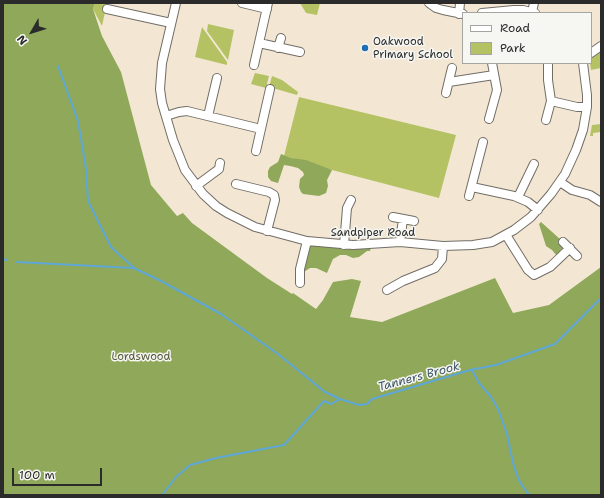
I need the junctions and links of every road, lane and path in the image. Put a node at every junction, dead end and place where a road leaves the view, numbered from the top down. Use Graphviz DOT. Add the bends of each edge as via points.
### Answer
graph roads {
  1 [pos="176,3"];
  2 [pos="242,3"];
  3 [pos="429,3"];
  4 [pos="460,3"];
  5 [pos="267,6"];
  6 [pos="119,7"];
  7 [pos="107,8"];
  8 [pos="500,12"];
  9 [pos="530,12"];
  10 [pos="461,14"];
  11 [pos="171,23"];
  12 [pos="281,38"];
  13 [pos="259,43"];
  14 [pos="601,46"];
  15 [pos="278,48"];
  16 [pos="300,52"];
  17 [pos="592,52"];
  18 [pos="492,64"];
  19 [pos="583,64"];
  20 [pos="254,65"];
  21 [pos="547,67"];
  22 [pos="452,68"];
  23 [pos="556,70"];
  24 [pos="494,75"];
  25 [pos="217,78"];
  26 [pos="449,82"];
  27 [pos="270,89"];
  28 [pos="205,91"];
  29 [pos="214,93"];
  30 [pos="446,93"];
  31 [pos="551,101"];
  32 [pos="587,107"];
  33 [pos="166,116"];
  34 [pos="208,116"];
  35 [pos="489,119"];
  36 [pos="546,120"];
  37 [pos="261,129"];
  38 [pos="483,142"];
  39 [pos="256,151"];
  40 [pos="479,158"];
  41 [pos="488,160"];
  42 [pos="220,163"];
  43 [pos="534,164"];
  44 [pos="560,182"];
  45 [pos="236,184"];
  46 [pos="196,186"];
  47 [pos="472,187"];
  48 [pos="469,196"];
  49 [pos="518,197"];
  50 [pos="351,200"];
  51 [pos="601,202"];
  52 [pos="538,210"];
  53 [pos="393,217"];
  54 [pos="403,219"];
  55 [pos="414,221"];
  56 [pos="267,231"];
  57 [pos="506,235"];
  58 [pos="307,241"];
  59 [pos="400,242"];
  60 [pos="563,242"];
  61 [pos="344,245"];
  62 [pos="443,246"];
  63 [pos="570,248"];
  64 [pos="577,256"];
  65 [pos="392,276"];
  66 [pos="300,283"];
  67 [pos="396,284"];
  68 [pos="387,290"];
  1 -- 11 [label="street, Sandpiper Road"];
  2 -- 5 [label="street"];
  3 -- 10 [label="street" via="436,8"];
  4 -- 10 [label="street"];
  5 -- 13 [label="street"];
  6 -- 7 [label="street"];
  6 -- 11 [label="street"];
  8 -- 9 [label="street"];
  11 -- 33 [label="street, Sandpiper Road" via="159,83"];
  12 -- 15 [label="street"];
  13 -- 15 [label="street"];
  13 -- 20 [label="street"];
  14 -- 17 [label="street"];
  15 -- 16 [label="street"];
  18 -- 24 [label="street"];
  19 -- 32 [label="street, Sandpiper Road"];
  21 -- 23 [label="street"];
  21 -- 31 [label="street"];
  22 -- 26 [label="street"];
  24 -- 26 [label="street"];
  24 -- 35 [label="street" via="497,90 489,102"];
  25 -- 29 [label="street"];
  26 -- 30 [label="street"];
  27 -- 37 [label="street"];
  28 -- 29 [label="street"];
  29 -- 34 [label="street"];
  31 -- 32 [label="street"];
  31 -- 36 [label="street"];
  32 -- 44 [label="street, Sandpiper Road" via="578,145"];
  33 -- 34 [label="street" via="183,111"];
  33 -- 46 [label="street, Sandpiper Road" via="182,163"];
  34 -- 37 [label="street"];
  37 -- 39 [label="street"];
  38 -- 40 [label="street"];
  40 -- 41 [label="street"];
  40 -- 47 [label="street"];
  42 -- 46 [label="street" via="219,168"];
  43 -- 49 [label="street" via="526,171"];
  44 -- 51 [label="street"];
  44 -- 52 [label="street, Sandpiper Road"];
  45 -- 56 [label="street" via="274,195"];
  46 -- 56 [label="street, Sandpiper Road" via="209,200 227,213"];
  47 -- 48 [label="street"];
  47 -- 49 [label="street"];
  49 -- 52 [label="street"];
  50 -- 61 [label="street" via="344,207"];
  52 -- 57 [label="street, Sandpiper Road" via="524,224"];
  53 -- 54 [label="street"];
  54 -- 55 [label="street"];
  54 -- 59 [label="street"];
  56 -- 58 [label="street, Sandpiper Road"];
  57 -- 62 [label="street, Sandpiper Road" via="483,244"];
  57 -- 63 [label="street" via="528,270 534,275 550,267"];
  58 -- 61 [label="street, Sandpiper Road"];
  58 -- 66 [label="street" via="300,269"];
  59 -- 61 [label="street, Sandpiper Road"];
  59 -- 62 [label="street, Sandpiper Road"];
  60 -- 63 [label="street"];
  62 -- 67 [label="street" via="442,259 435,268"];
  63 -- 64 [label="street"];
  65 -- 67 [label="street"];
  67 -- 68 [label="street"];
}
